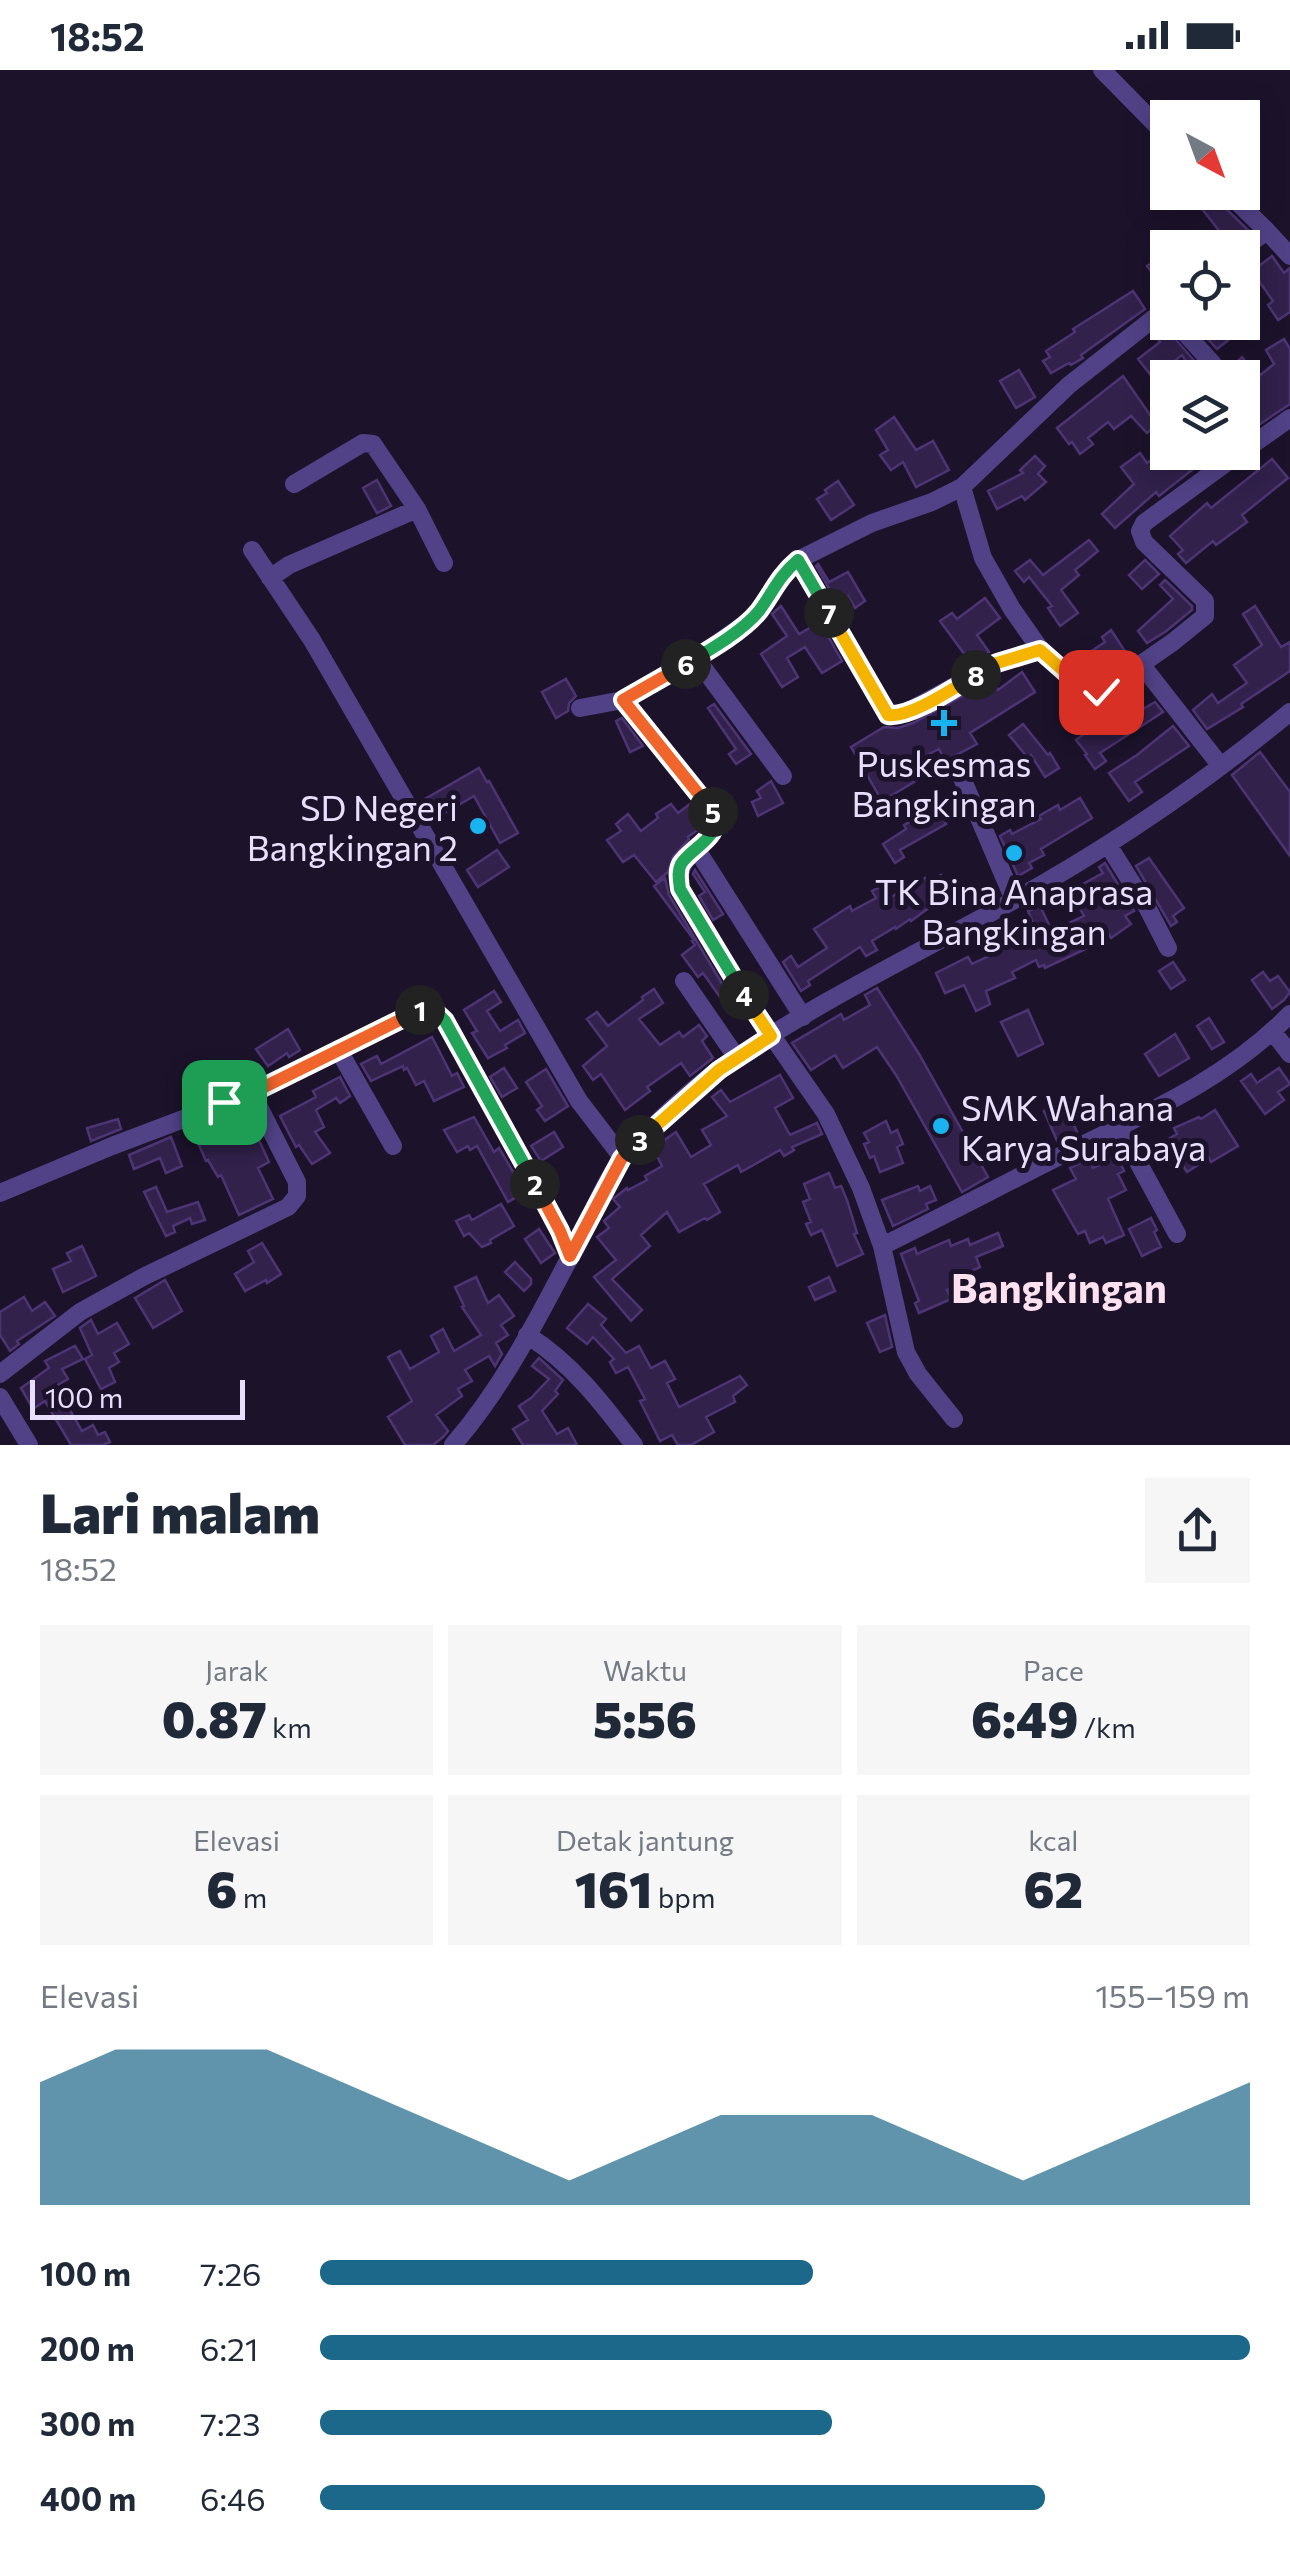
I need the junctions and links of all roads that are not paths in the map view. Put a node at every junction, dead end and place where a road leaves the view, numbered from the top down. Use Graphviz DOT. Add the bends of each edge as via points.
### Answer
graph roads {
  1 [pos="1102,70"];
  2 [pos="1150,119"];
  3 [pos="1246,210"];
  4 [pos="1267,230"];
  5 [pos="1260,236"];
  6 [pos="1290,256"];
  7 [pos="1150,327"];
  8 [pos="1191,340"];
  9 [pos="1209,360"];
  10 [pos="1290,418"];
  11 [pos="1260,439"];
  12 [pos="1217,470"];
  13 [pos="294,484"];
  14 [pos="962,487"];
  15 [pos="417,509"];
  16 [pos="252,550"];
  17 [pos="798,560"];
  18 [pos="444,562"];
  19 [pos="270,578"];
  20 [pos="1040,650"];
  21 [pos="696,658"];
  22 [pos="1141,664"];
  23 [pos="623,700"];
  24 [pos="580,708"];
  25 [pos="1290,712"];
  26 [pos="1220,765"];
  27 [pos="783,776"];
  28 [pos="962,778"];
  29 [pos="1108,845"];
  30 [pos="697,850"];
  31 [pos="1014,900"];
  32 [pos="1168,948"];
  33 [pos="684,981"];
  34 [pos="1290,1014"];
  35 [pos="803,1017"];
  36 [pos="1273,1032"];
  37 [pos="771,1036"];
  38 [pos="338,1050"];
  39 [pos="1290,1054"];
  40 [pos="737,1058"];
  41 [pos="252,1093"];
  42 [pos="1119,1127"];
  43 [pos="393,1146"];
  44 [pos="622,1158"];
  45 [pos="0,1193"];
  46 [pos="1177,1234"];
  47 [pos="882,1246"];
  48 [pos="570,1256"];
  49 [pos="527,1335"];
  50 [pos="0,1374"];
  51 [pos="0,1397"];
  52 [pos="954,1419"];
  53 [pos="29,1445"];
  54 [pos="453,1445"];
  55 [pos="634,1445"];
  1 -- 2 [label="street"];
  3 -- 4 [label="street"];
  4 -- 5 [label="street"];
  4 -- 6 [label="street"];
  7 -- 14 [label="street" via="1069,385"];
  8 -- 9 [label="street"];
  10 -- 11 [label="street"];
  12 -- 22 [label="street" via="1140,531 1202,596 1207,611"];
  13 -- 15 [label="street" via="363,443 373,444"];
  14 -- 17 [label="street"];
  14 -- 20 [label="street" via="982,558"];
  15 -- 18 [label="street"];
  15 -- 19 [label="street"];
  16 -- 19 [label="street"];
  17 -- 20 [label="street" via="888,715 908,712 997,663"];
  17 -- 21 [label="street" via="746,624"];
  19 -- 44 [label="street" via="578,1100"];
  20 -- 22 [label="street" via="1090,694"];
  21 -- 23 [label="street"];
  21 -- 27 [label="street"];
  22 -- 26 [label="street"];
  23 -- 24 [label="street"];
  23 -- 30 [label="street" via="717,820"];
  25 -- 26 [label="street"];
  26 -- 29 [label="street"];
  28 -- 31 [label="street"];
  29 -- 31 [label="street"];
  29 -- 32 [label="street"];
  30 -- 35 [label="street"];
  30 -- 37 [label="street" via="682,864 680,889"];
  31 -- 35 [label="street"];
  33 -- 40 [label="street"];
  34 -- 36 [label="street"];
  35 -- 37 [label="street"];
  36 -- 39 [label="street"];
  36 -- 42 [label="street" via="1189,1092"];
  37 -- 40 [label="street"];
  37 -- 47 [label="street" via="826,1114"];
  38 -- 41 [label="street"];
  38 -- 43 [label="street"];
  38 -- 48 [label="street" via="420,1010 438,1013"];
  40 -- 44 [label="street"];
  41 -- 45 [label="street"];
  41 -- 50 [label="street" via="298,1182 288,1207 80,1312"];
  42 -- 46 [label="street"];
  42 -- 47 [label="street"];
  44 -- 48 [label="street"];
  47 -- 52 [label="street" via="906,1352"];
  48 -- 49 [label="street"];
  49 -- 54 [label="street"];
  49 -- 55 [label="street" via="594,1392"];
  51 -- 53 [label="street"];
}
